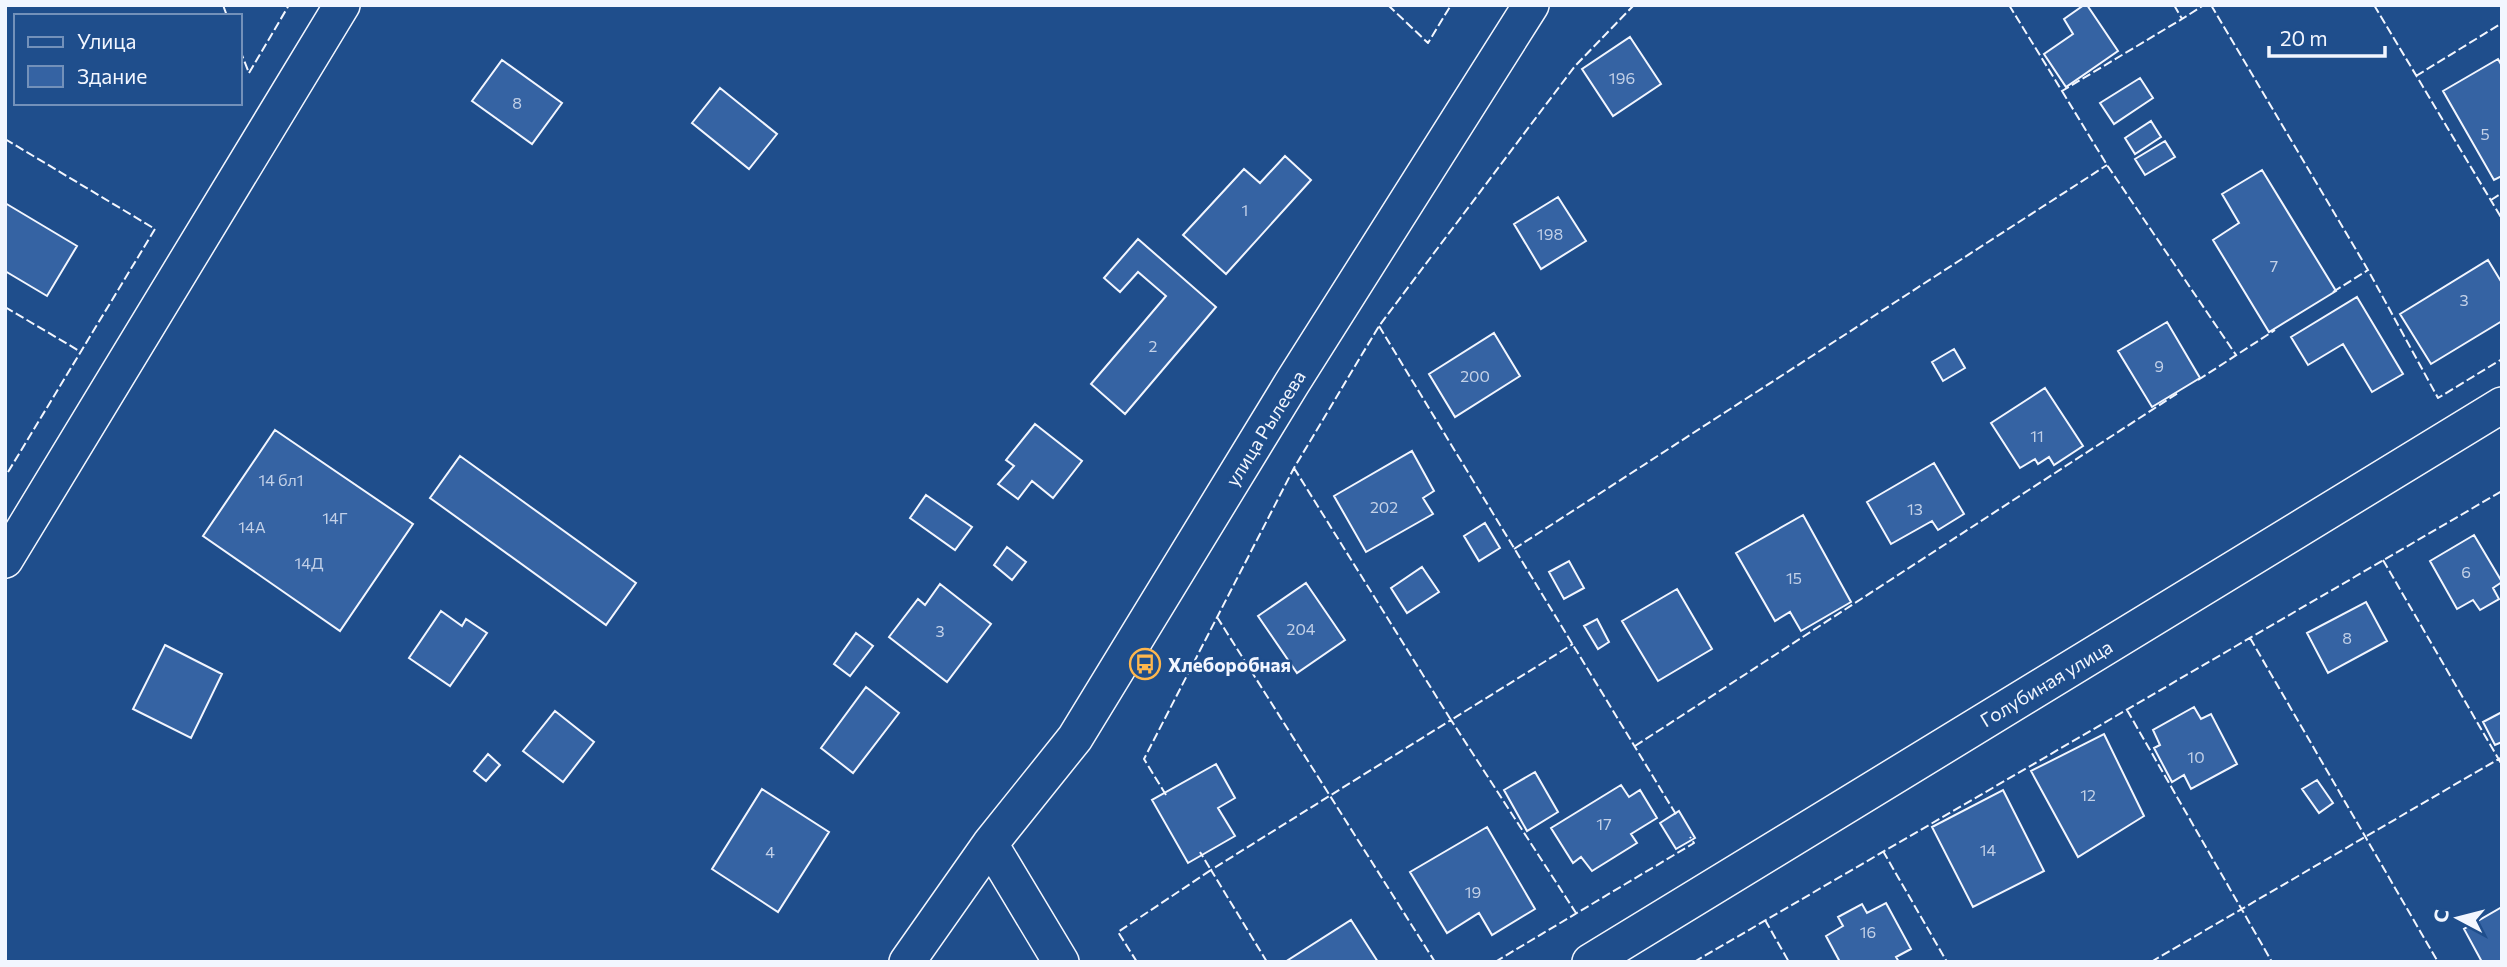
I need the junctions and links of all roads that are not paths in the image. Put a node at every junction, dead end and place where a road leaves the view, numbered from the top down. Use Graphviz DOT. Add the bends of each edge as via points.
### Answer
graph roads {
  1 [pos="342,5"];
  2 [pos="1531,5"];
  3 [pos="2502,405"];
  4 [pos="5,560"];
  5 [pos="990,844"];
  6 [pos="906,962"];
  7 [pos="1060,962"];
  8 [pos="1590,962"];
  1 -- 4 [label="street"];
  2 -- 5 [label="street, улица Рылеева" via="1075,738"];
  3 -- 8 [label="street, Голубиная улица"];
  5 -- 6 [label="street, улица Рылеева"];
  5 -- 7 [label="street"];
}
